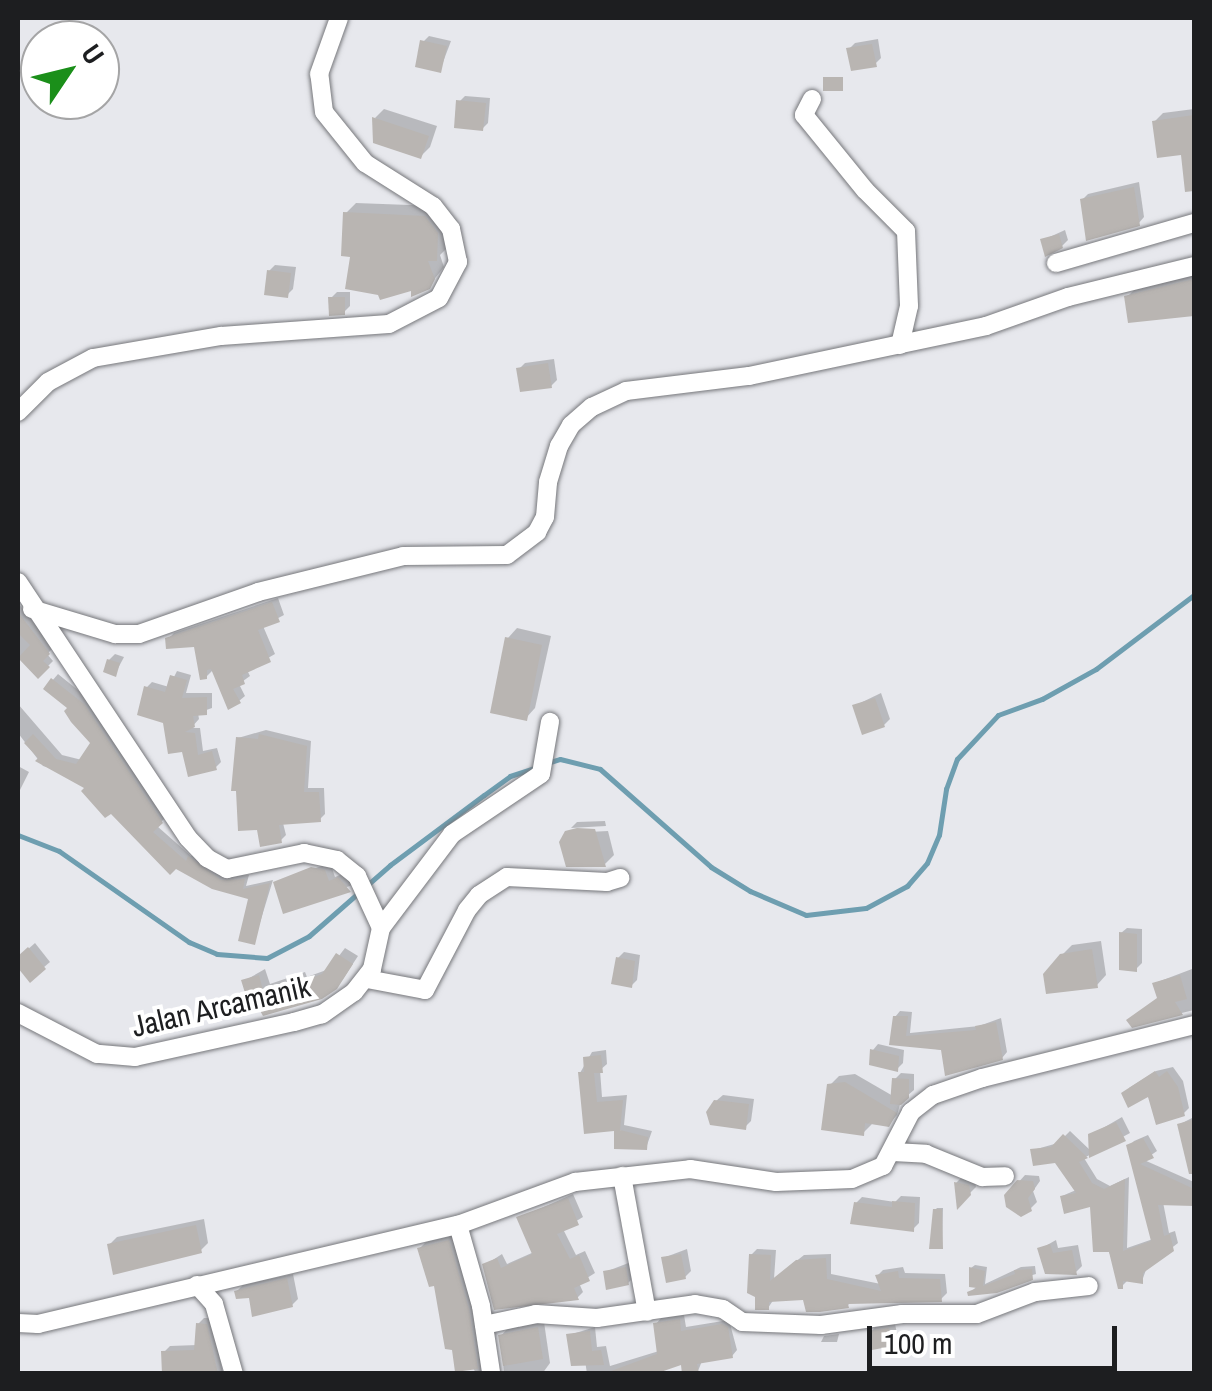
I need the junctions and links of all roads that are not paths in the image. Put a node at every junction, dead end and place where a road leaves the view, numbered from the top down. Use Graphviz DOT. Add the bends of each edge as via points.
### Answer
graph roads {
  1 [pos="339,18"];
  2 [pos="812,99"];
  3 [pos="1194,223"];
  4 [pos="1056,263"];
  5 [pos="1194,266"];
  6 [pos="900,345"];
  7 [pos="18,412"];
  8 [pos="18,582"];
  9 [pos="32,609"];
  10 [pos="550,722"];
  11 [pos="620,878"];
  12 [pos="381,928"];
  13 [pos="366,979"];
  14 [pos="18,1013"];
  15 [pos="1194,1025"];
  16 [pos="893,1152"];
  17 [pos="622,1176"];
  18 [pos="1005,1176"];
  19 [pos="458,1226"];
  20 [pos="197,1285"];
  21 [pos="1089,1286"];
  22 [pos="647,1312"];
  23 [pos="18,1324"];
  24 [pos="484,1324"];
  25 [pos="491,1372"];
  26 [pos="234,1374"];
  1 -- 7 [label="street" via="319,74 324,112 365,163 433,206 452,229 458,262 439,298 390,324 221,336 93,358 48,382"];
  2 -- 6 [label="street" via="804,115 906,231 909,306"];
  3 -- 4 [label="street"];
  5 -- 6 [label="street"];
  6 -- 9 [label="street" via="749,376 626,391 592,407 559,446 537,532 507,554 402,556 258,592 139,634 115,634"];
  8 -- 9 [label="street"];
  9 -- 12 [label="street" via="208,858 227,869 304,854 337,860 357,876"];
  10 -- 12 [label="street" via="542,774 452,834"];
  11 -- 13 [label="street" via="507,877 468,910 425,990"];
  12 -- 13 [label="street"];
  13 -- 14 [label="street, Jalan Arcamanik" via="322,1014 135,1057 98,1054"];
  15 -- 16 [label="street" via="933,1096 911,1112"];
  16 -- 17 [label="street" via="870,1174 834,1181 776,1182 690,1169"];
  16 -- 18 [label="street" via="926,1154 982,1177"];
  17 -- 19 [label="street" via="557,1187"];
  17 -- 22 [label="street"];
  19 -- 20 [label="street"];
  19 -- 24 [label="street"];
  20 -- 23 [label="street"];
  20 -- 26 [label="street" via="214,1304"];
  21 -- 22 [label="street" via="1035,1292 977,1314 902,1314 820,1325 742,1322 711,1305"];
  22 -- 24 [label="street" via="597,1318 536,1314"];
  24 -- 25 [label="street"];
}
